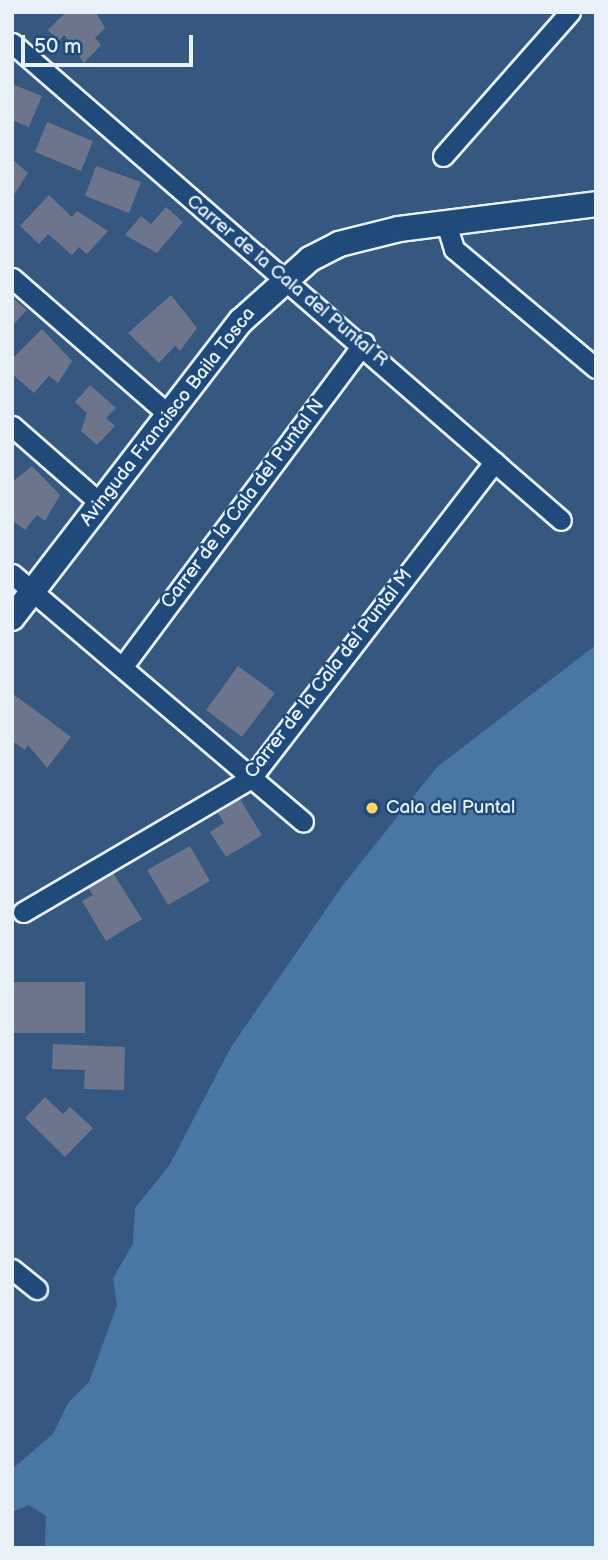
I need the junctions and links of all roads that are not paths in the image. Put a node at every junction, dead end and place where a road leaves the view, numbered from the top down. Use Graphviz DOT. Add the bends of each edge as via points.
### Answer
graph roads {
  1 [pos="570,12"];
  2 [pos="12,43"];
  3 [pos="443,156"];
  4 [pos="596,204"];
  5 [pos="446,223"];
  6 [pos="12,278"];
  7 [pos="282,280"];
  8 [pos="364,343"];
  9 [pos="596,368"];
  10 [pos="168,414"];
  11 [pos="12,426"];
  12 [pos="494,462"];
  13 [pos="100,503"];
  14 [pos="561,520"];
  15 [pos="12,574"];
  16 [pos="32,591"];
  17 [pos="12,618"];
  18 [pos="123,666"];
  19 [pos="251,778"];
  20 [pos="303,822"];
  21 [pos="23,912"];
  22 [pos="12,1269"];
  23 [pos="37,1289"];
  1 -- 3 [label="street"];
  2 -- 7 [label="street, Carrer de la Cala del Puntal R"];
  4 -- 5 [label="street, Avinguda Francisco Baila Tosca"];
  5 -- 7 [label="street, Avinguda Francisco Baila Tosca" via="339,244"];
  5 -- 9 [label="street" via="454,249"];
  6 -- 10 [label="street"];
  7 -- 8 [label="street, Carrer de la Cala del Puntal R"];
  7 -- 10 [label="street, Avinguda Francisco Baila Tosca"];
  8 -- 12 [label="street, Carrer de la Cala del Puntal R"];
  8 -- 18 [label="street, Carrer de la Cala del Puntal N"];
  10 -- 13 [label="street, Avinguda Francisco Baila Tosca"];
  11 -- 13 [label="street"];
  12 -- 14 [label="street, Carrer de la Cala del Puntal R"];
  12 -- 19 [label="street, Carrer de la Cala del Puntal M"];
  13 -- 16 [label="street, Avinguda Francisco Baila Tosca"];
  15 -- 16 [label="street"];
  16 -- 17 [label="street, Avinguda Francisco Baila Tosca"];
  16 -- 18 [label="street"];
  18 -- 19 [label="street"];
  19 -- 20 [label="street"];
  19 -- 21 [label="street, Carrer de la Cala del Puntal M"];
  22 -- 23 [label="street"];
}
